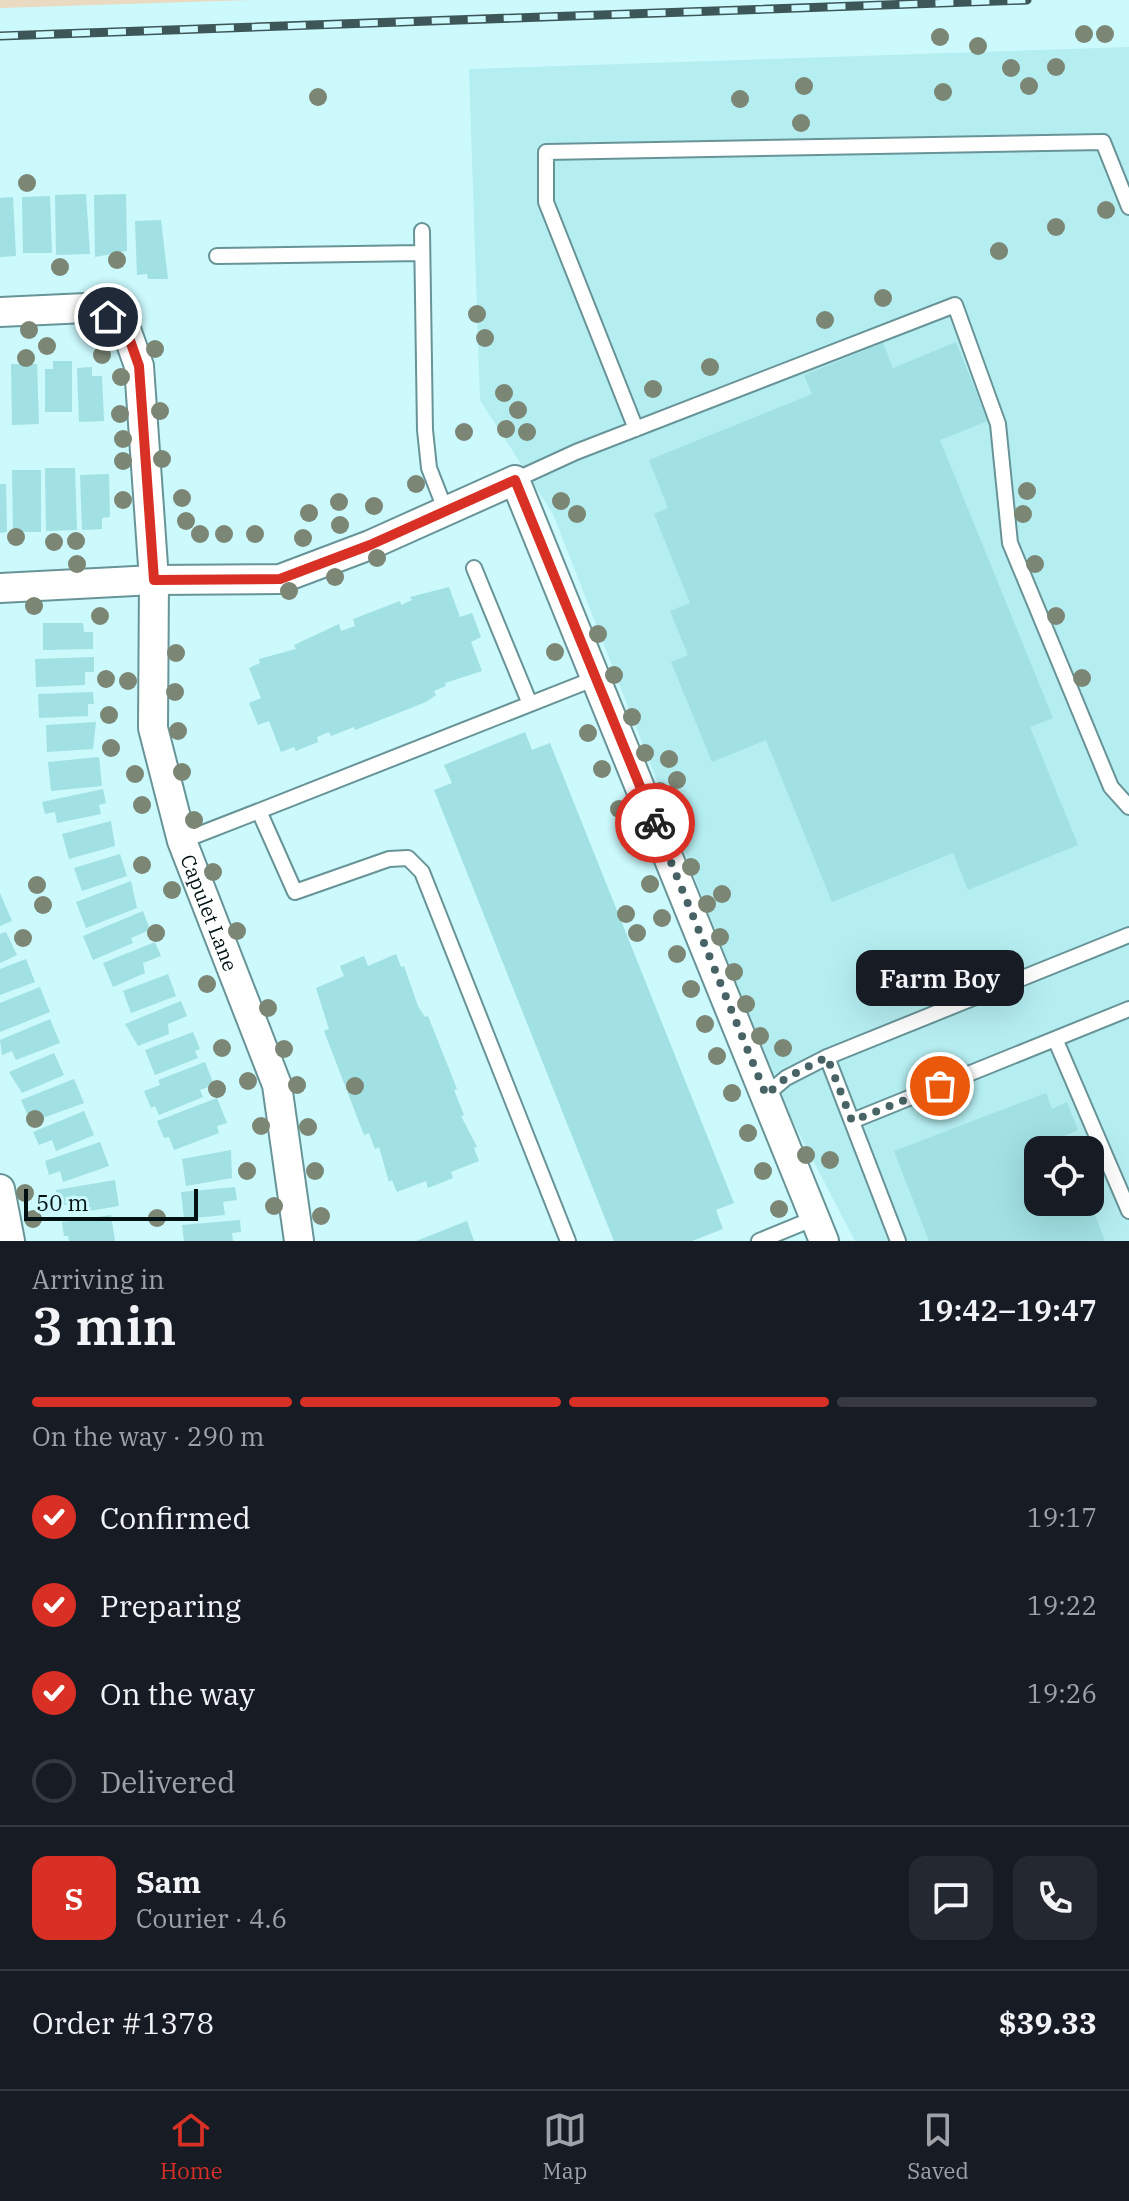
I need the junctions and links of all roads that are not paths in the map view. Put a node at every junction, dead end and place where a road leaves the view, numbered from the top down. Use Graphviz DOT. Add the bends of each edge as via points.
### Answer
graph roads {
  1 [pos="1129,207"];
  2 [pos="422,231"];
  3 [pos="422,253"];
  4 [pos="217,256"];
  5 [pos="0,312"];
  6 [pos="636,429"];
  7 [pos="515,480"];
  8 [pos="445,509"];
  9 [pos="474,568"];
  10 [pos="154,580"];
  11 [pos="0,588"];
  12 [pos="596,678"];
  13 [pos="530,704"];
  14 [pos="1129,807"];
  15 [pos="259,811"];
  16 [pos="182,841"];
  17 [pos="1129,935"];
  18 [pos="1129,1009"];
  19 [pos="1056,1041"];
  20 [pos="827,1057"];
  21 [pos="766,1095"];
  22 [pos="852,1121"];
  23 [pos="0,1189"];
  24 [pos="1129,1211"];
  25 [pos="820,1229"];
  26 [pos="10,1241"];
  27 [pos="299,1241"];
  28 [pos="568,1241"];
  29 [pos="759,1241"];
  30 [pos="898,1241"];
  1 -- 6 [label="lane" via="1103,142 546,152 546,202"];
  2 -- 3 [label="lane"];
  3 -- 4 [label="lane"];
  3 -- 8 [label="lane" via="425,430 429,468"];
  5 -- 10 [label="street, Capulet Lane" via="86,308 127,332 139,366"];
  6 -- 7 [label="lane"];
  6 -- 14 [label="lane" via="955,305 998,424 1010,543 1111,787"];
  7 -- 8 [label="street"];
  7 -- 12 [label="street"];
  8 -- 10 [label="street" via="280,579"];
  9 -- 13 [label="lane"];
  10 -- 11 [label="street"];
  10 -- 16 [label="street, Capulet Lane" via="153,728"];
  12 -- 13 [label="lane"];
  12 -- 21 [label="street"];
  13 -- 15 [label="lane"];
  15 -- 16 [label="lane"];
  15 -- 28 [label="lane" via="295,892 389,859 408,858 422,872"];
  16 -- 27 [label="street, Capulet Lane" via="277,1085"];
  17 -- 20 [label="lane"];
  18 -- 19 [label="lane"];
  19 -- 22 [label="lane"];
  19 -- 24 [label="lane"];
  20 -- 21 [label="lane"];
  20 -- 22 [label="lane"];
  21 -- 25 [label="street"];
  22 -- 30 [label="lane"];
  23 -- 26 [label="street"];
  25 -- 29 [label="lane"];
}
